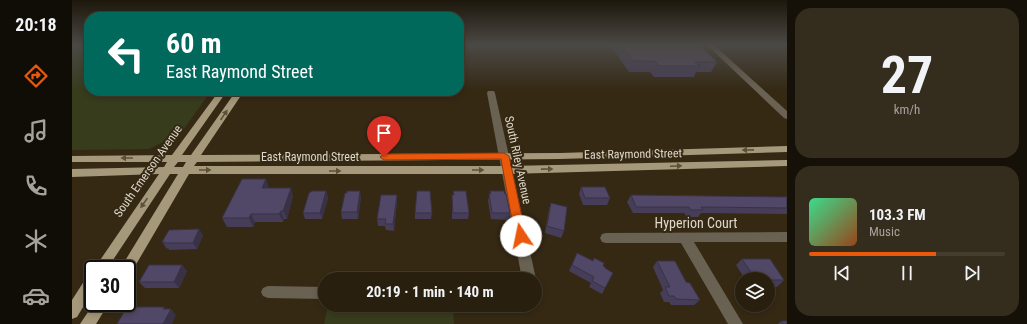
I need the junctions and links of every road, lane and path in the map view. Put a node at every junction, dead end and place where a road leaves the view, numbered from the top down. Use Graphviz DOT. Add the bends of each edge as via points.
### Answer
graph roads {
  1 [pos="726,60"];
  2 [pos="491,93"];
  3 [pos="219,96"];
  4 [pos="237,96"];
  5 [pos="787,116"];
  6 [pos="787,149"];
  7 [pos="504,156"];
  8 [pos="175,158"];
  9 [pos="194,158"];
  10 [pos="72,159"];
  11 [pos="787,163"];
  12 [pos="186,170"];
  13 [pos="508,170"];
  14 [pos="166,171"];
  15 [pos="72,173"];
  16 [pos="787,237"];
  17 [pos="606,238"];
  18 [pos="686,238"];
  19 [pos="106,260"];
  20 [pos="131,260"];
  21 [pos="528,272"];
  22 [pos="268,292"];
  23 [pos="318,292"];
  24 [pos="84,293"];
  25 [pos="72,312"];
  26 [pos="96,312"];
  27 [pos="87,324"];
  28 [pos="736,324"];
  1 -- 5 [label="street"];
  2 -- 7 [label="street, South Riley Avenue"];
  3 -- 8 [label="main road, South Emerson Avenue"];
  9 -- 4 [label="main road, one-way"];
  6 -- 7 [label="main road, East Raymond Street, one-way"];
  7 -- 9 [label="main road, East Raymond Street"];
  7 -- 13 [label="street, South Riley Avenue"];
  8 -- 9 [label="main road, East Raymond Street"];
  8 -- 10 [label="main road, East Raymond Street, one-way"];
  8 -- 14 [label="main road, South Emerson Avenue"];
  9 -- 12 [label="main road"];
  13 -- 11 [label="main road, East Raymond Street, one-way"];
  12 -- 13 [label="main road, East Raymond Street, one-way"];
  12 -- 14 [label="main road, East Raymond Street"];
  12 -- 20 [label="main road"];
  13 -- 21 [label="street, South Riley Avenue"];
  14 -- 15 [label="main road, East Raymond Street"];
  14 -- 19 [label="main road, South Emerson Avenue, one-way"];
  16 -- 18 [label="street, Hyperion Court"];
  17 -- 18 [label="street, Hyperion Court"];
  18 -- 28 [label="street"];
  22 -- 23 [label="street"];
  24 -- 25 [label="main road"];
  26 -- 27 [label="main road"];
}
